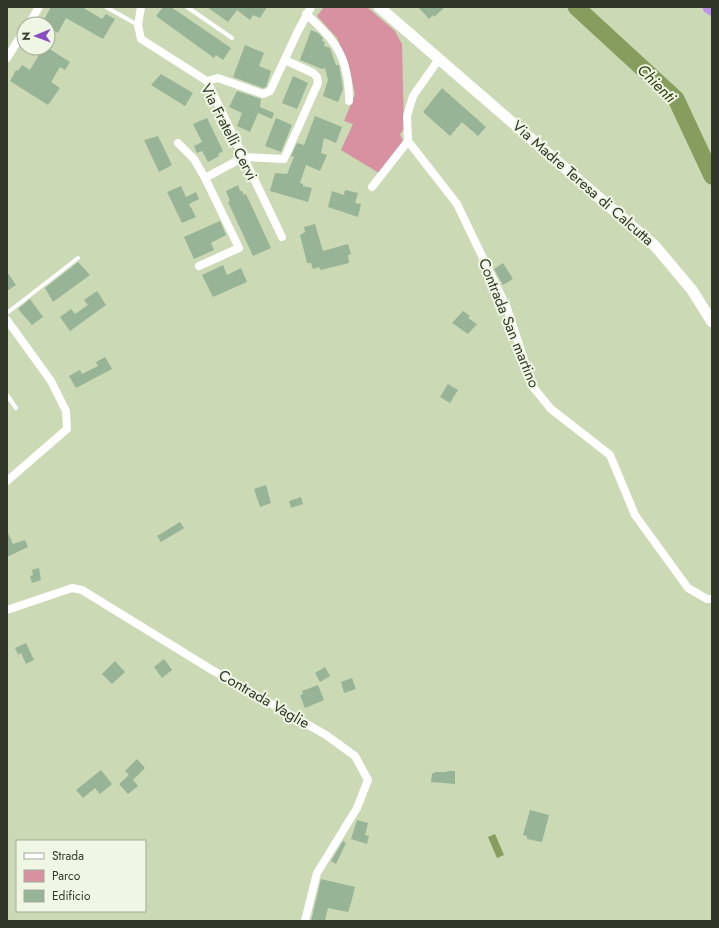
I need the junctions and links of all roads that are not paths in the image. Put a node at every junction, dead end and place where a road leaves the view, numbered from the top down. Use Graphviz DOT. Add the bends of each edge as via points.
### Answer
graph roads {
  1 [pos="39,7"];
  2 [pos="106,7"];
  3 [pos="141,7"];
  4 [pos="187,7"];
  5 [pos="378,7"];
  6 [pos="709,7"];
  7 [pos="712,9"];
  8 [pos="309,11"];
  9 [pos="34,16"];
  10 [pos="138,25"];
  11 [pos="232,38"];
  12 [pos="16,44"];
  13 [pos="7,58"];
  14 [pos="439,59"];
  15 [pos="285,60"];
  16 [pos="207,81"];
  17 [pos="349,101"];
  18 [pos="408,141"];
  19 [pos="178,143"];
  20 [pos="244,158"];
  21 [pos="205,178"];
  22 [pos="372,187"];
  23 [pos="282,237"];
  24 [pos="78,258"];
  25 [pos="199,266"];
  26 [pos="7,313"];
  27 [pos="7,320"];
  28 [pos="712,322"];
  29 [pos="7,395"];
  30 [pos="16,408"];
  31 [pos="7,481"];
  32 [pos="712,600"];
  33 [pos="7,610"];
  34 [pos="305,921"];
  1 -- 9 [label="street"];
  2 -- 10 [label="lane"];
  3 -- 10 [label="street"];
  4 -- 11 [label="lane"];
  5 -- 14 [label="main road, Via Madre Teresa di Calcutta"];
  6 -- 7 [label="highway"];
  8 -- 15 [label="street"];
  8 -- 17 [label="street" via="340,52 349,81"];
  10 -- 16 [label="street, Via Fratelli Cervi" via="140,39"];
  12 -- 13 [label="street"];
  14 -- 18 [label="street" via="413,96 407,116"];
  14 -- 28 [label="main road, Via Madre Teresa di Calcutta" via="655,246 692,290"];
  15 -- 16 [label="street" via="270,91 263,94 218,78"];
  15 -- 20 [label="street" via="313,73 318,83 284,159"];
  16 -- 20 [label="street, Via Fratelli Cervi"];
  18 -- 22 [label="street"];
  18 -- 32 [label="street, Contrada San martino" via="460,210 506,308 533,387 551,409 610,455 635,515 688,588"];
  19 -- 21 [label="street" via="194,159"];
  20 -- 21 [label="street"];
  20 -- 23 [label="street, Via Fratelli Cervi"];
  21 -- 25 [label="street" via="239,248"];
  24 -- 26 [label="lane"];
  27 -- 31 [label="street" via="50,381 66,411 67,430"];
  29 -- 30 [label="lane"];
  33 -- 34 [label="street, Contrada Vaglie" via="72,588 82,590 212,670 326,735 355,756 368,780 357,808 317,873"];
}
